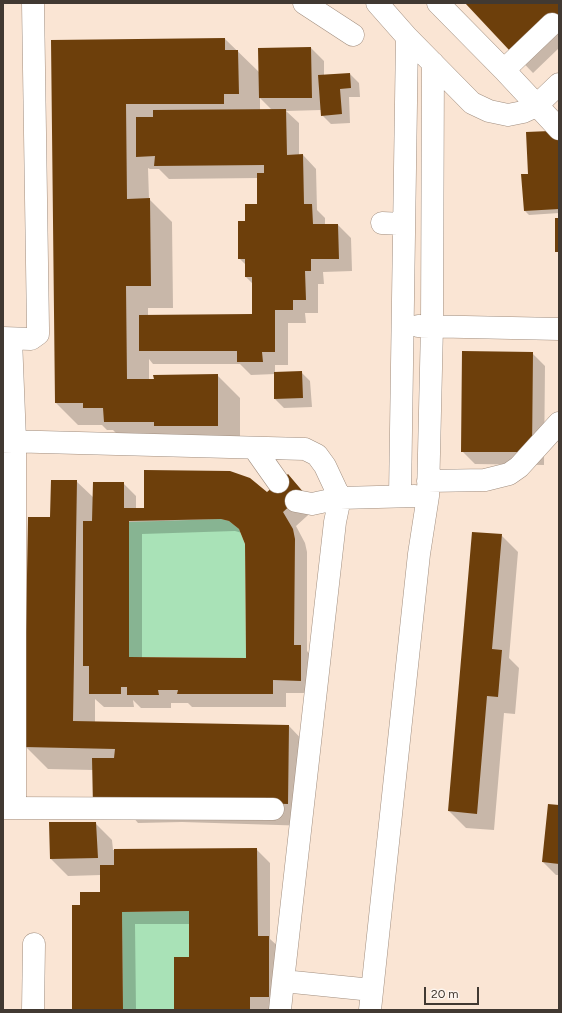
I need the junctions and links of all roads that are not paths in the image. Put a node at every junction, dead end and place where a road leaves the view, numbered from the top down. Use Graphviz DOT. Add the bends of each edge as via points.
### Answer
graph roads {
  1 [pos="34,3"];
  2 [pos="304,3"];
  3 [pos="377,3"];
  4 [pos="438,3"];
  5 [pos="552,24"];
  6 [pos="353,35"];
  7 [pos="407,37"];
  8 [pos="433,63"];
  9 [pos="504,70"];
  10 [pos="559,84"];
  11 [pos="536,106"];
  12 [pos="559,129"];
  13 [pos="382,223"];
  14 [pos="403,224"];
  15 [pos="402,326"];
  16 [pos="432,326"];
  17 [pos="559,329"];
  18 [pos="7,338"];
  19 [pos="400,421"];
  20 [pos="429,421"];
  21 [pos="559,423"];
  22 [pos="9,440"];
  23 [pos="254,448"];
  24 [pos="278,482"];
  25 [pos="428,489"];
  26 [pos="400,496"];
  27 [pos="340,498"];
  28 [pos="296,501"];
  29 [pos="9,808"];
  30 [pos="273,809"];
  31 [pos="34,944"];
  32 [pos="283,981"];
  33 [pos="371,1000"];
  34 [pos="33,1010"];
  35 [pos="280,1010"];
  1 -- 18 [label="lane" via="38,334 32,339"];
  2 -- 6 [label="lane"];
  3 -- 7 [label="lane"];
  4 -- 9 [label="lane"];
  5 -- 9 [label="lane"];
  7 -- 8 [label="lane"];
  7 -- 14 [label="lane"];
  8 -- 11 [label="lane" via="472,103 489,111 508,115"];
  8 -- 16 [label="lane"];
  9 -- 11 [label="lane"];
  10 -- 11 [label="lane"];
  11 -- 12 [label="lane"];
  13 -- 14 [label="lane"];
  14 -- 15 [label="lane"];
  15 -- 16 [label="lane"];
  15 -- 19 [label="lane"];
  16 -- 17 [label="lane"];
  16 -- 20 [label="lane"];
  18 -- 22 [label="lane"];
  19 -- 20 [label="lane"];
  19 -- 26 [label="lane"];
  20 -- 25 [label="lane"];
  21 -- 25 [label="lane" via="509,474"];
  22 -- 23 [label="lane"];
  22 -- 29 [label="lane"];
  23 -- 24 [label="lane"];
  23 -- 27 [label="lane" via="305,450 317,455"];
  25 -- 26 [label="lane"];
  25 -- 33 [label="lane"];
  26 -- 27 [label="lane"];
  27 -- 28 [label="lane" via="312,504"];
  27 -- 32 [label="lane" via="335,522"];
  29 -- 30 [label="lane"];
  31 -- 34 [label="lane"];
  32 -- 33 [label="lane"];
  32 -- 35 [label="lane"];
}
